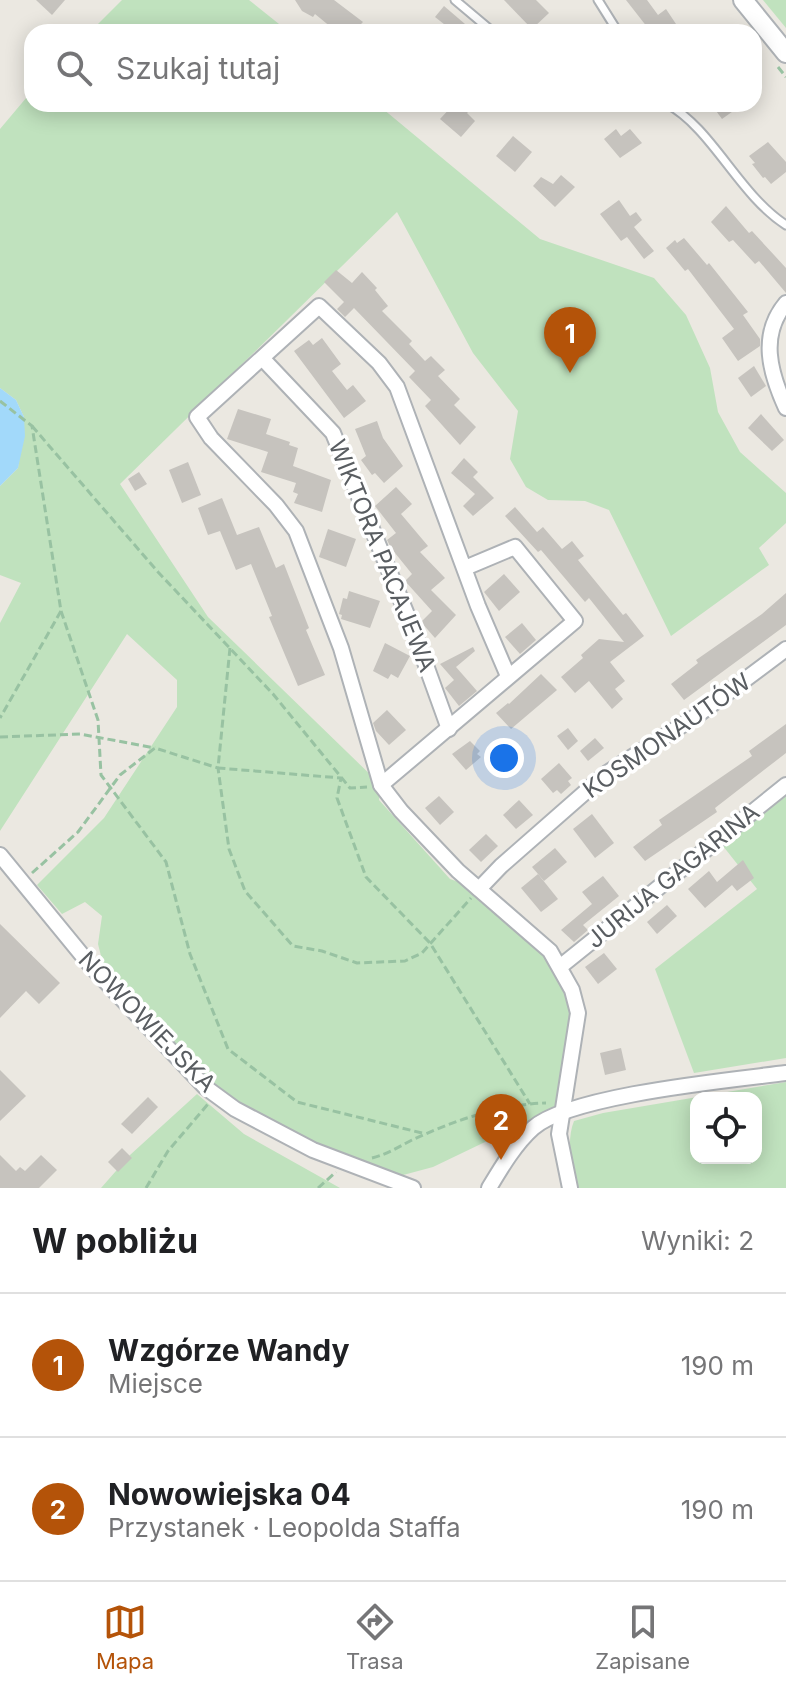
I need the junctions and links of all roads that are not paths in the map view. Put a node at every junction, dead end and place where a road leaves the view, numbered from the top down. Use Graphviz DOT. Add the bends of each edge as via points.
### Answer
graph roads {
  1 [pos="455,0"];
  2 [pos="471,0"];
  3 [pos="598,0"];
  4 [pos="743,0"];
  5 [pos="464,7"];
  6 [pos="484,24"];
  7 [pos="613,24"];
  8 [pos="786,53"];
  9 [pos="678,112"];
  10 [pos="786,225"];
  11 [pos="786,303"];
  12 [pos="263,359"];
  13 [pos="786,408"];
  14 [pos="465,568"];
  15 [pos="786,649"];
  16 [pos="508,676"];
  17 [pos="449,729"];
  18 [pos="381,785"];
  19 [pos="786,785"];
  20 [pos="0,855"];
  21 [pos="479,889"];
  22 [pos="561,966"];
  23 [pos="786,1073"];
  24 [pos="564,1112"];
  25 [pos="413,1188"];
  26 [pos="489,1188"];
  27 [pos="570,1188"];
  1 -- 5 [label="lane"];
  2 -- 5 [label="lane"];
  3 -- 7 [label="lane"];
  4 -- 8 [label="street"];
  5 -- 6 [label="lane"];
  9 -- 10 [label="lane"];
  11 -- 13 [label="street" via="769,337 772,373"];
  12 -- 14 [label="street" via="319,306 379,363 397,387"];
  12 -- 17 [label="street, WIKTORA PACAJEWA" via="333,433"];
  12 -- 18 [label="street" via="197,417 296,531 341,648"];
  14 -- 16 [label="street"];
  14 -- 16 [label="street" via="515,547 575,621"];
  15 -- 21 [label="street, KOSMONAUTÓW" via="695,717 607,773"];
  16 -- 17 [label="street"];
  17 -- 18 [label="street"];
  18 -- 21 [label="street"];
  19 -- 22 [label="street, JURIJA GAGARINA"];
  20 -- 25 [label="street, NOWOWIEJSKA" via="129,1008 216,1095 300,1143"];
  21 -- 22 [label="street"];
  22 -- 24 [label="street" via="578,1013"];
  23 -- 24 [label="street" via="659,1091"];
  24 -- 26 [label="street" via="533,1128"];
  24 -- 27 [label="street" via="559,1134"];
}
